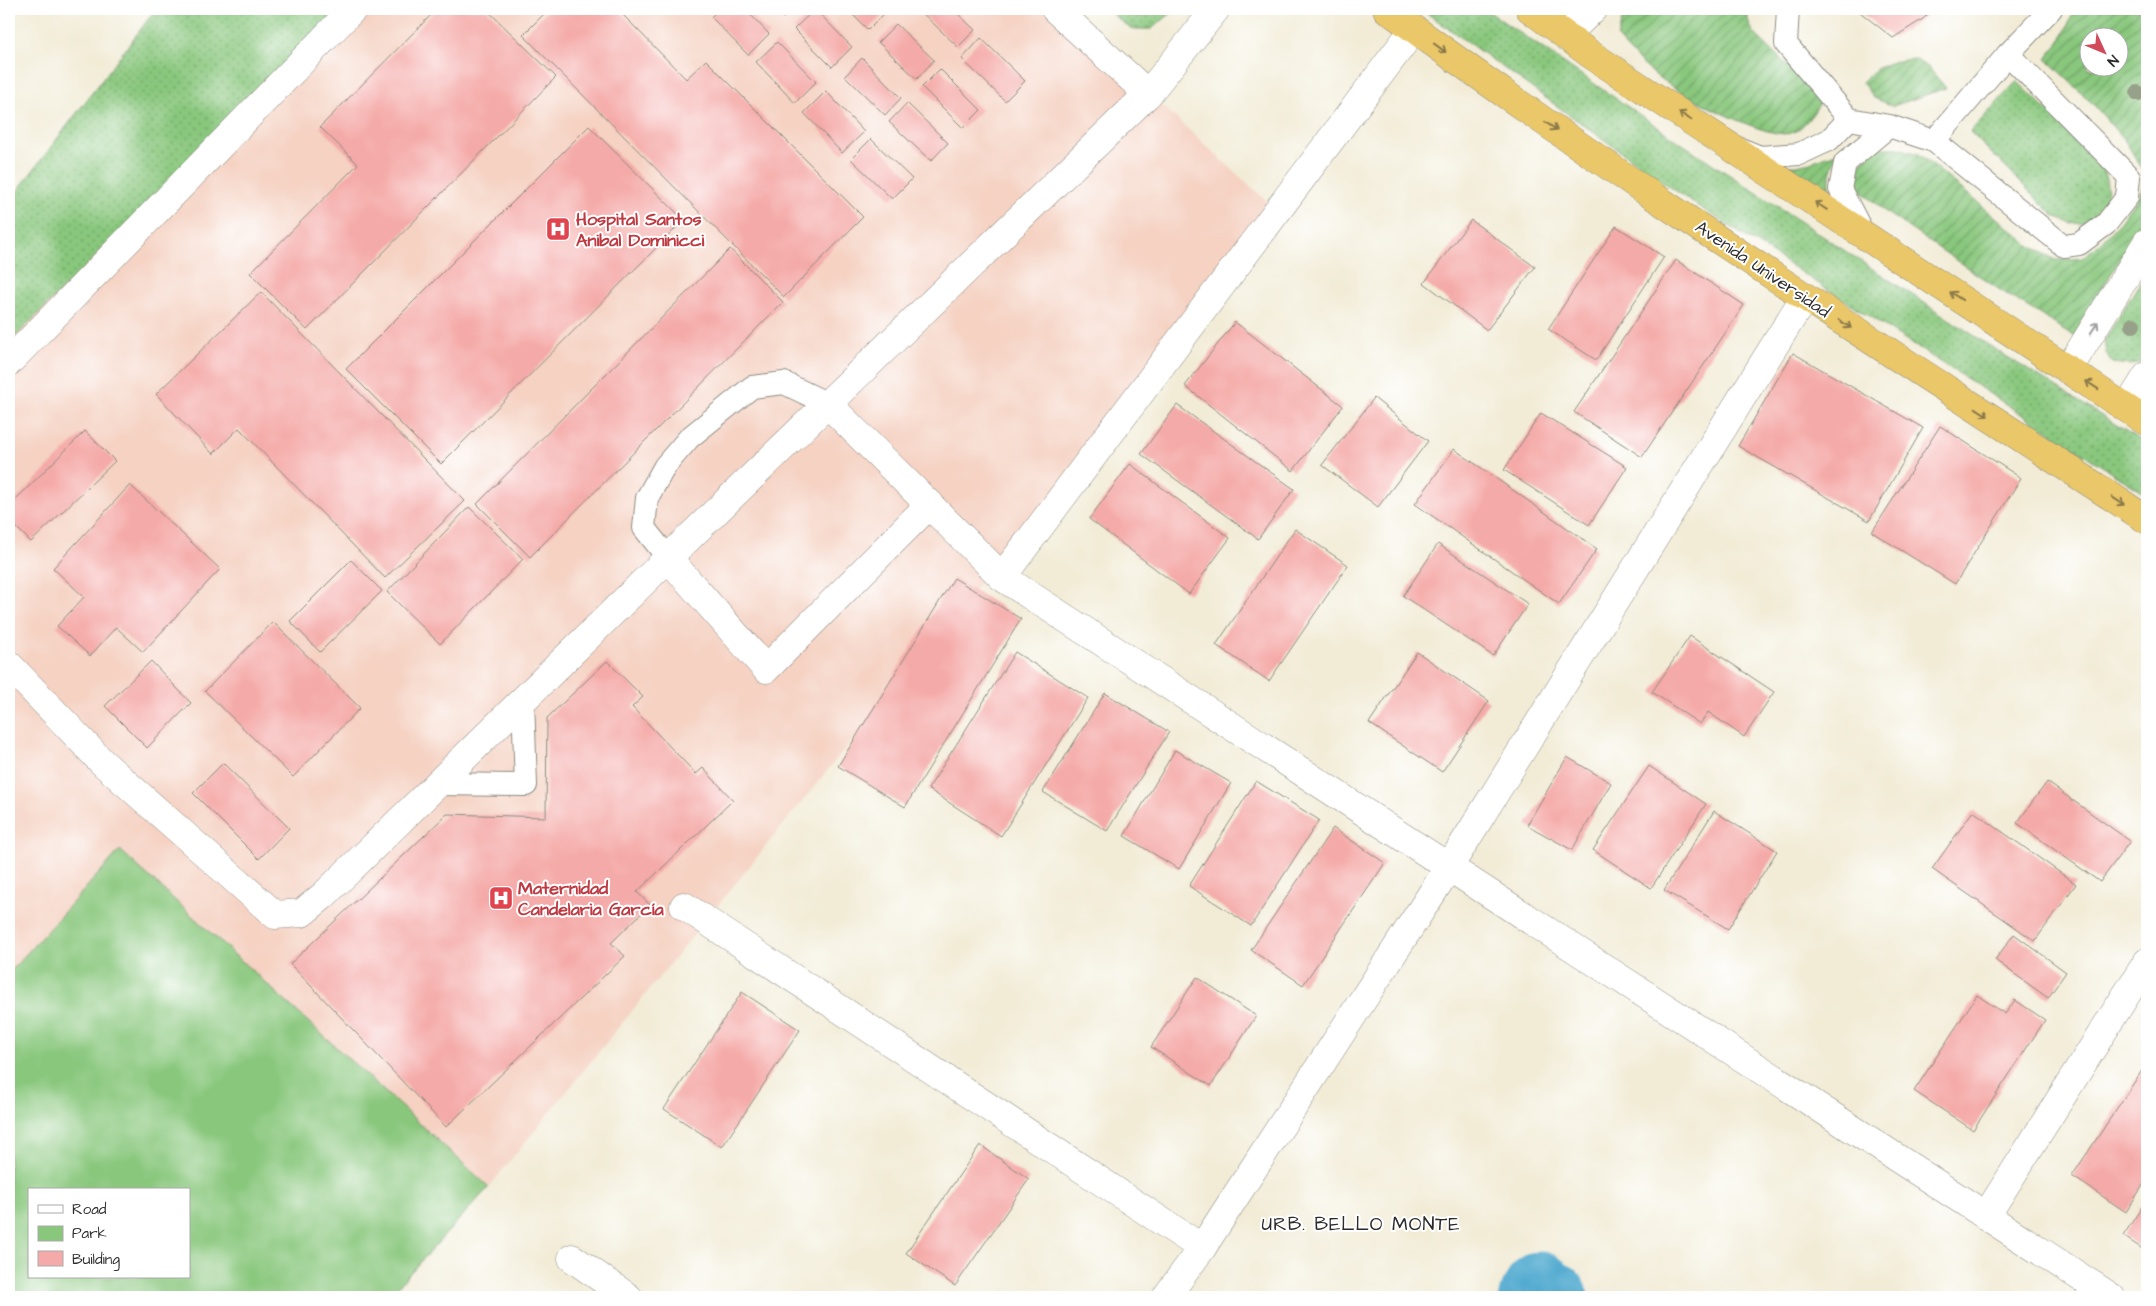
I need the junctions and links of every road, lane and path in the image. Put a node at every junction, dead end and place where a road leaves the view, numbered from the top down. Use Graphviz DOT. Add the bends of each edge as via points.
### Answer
graph roads {
  1 [pos="354,9"];
  2 [pos="1055,9"];
  3 [pos="1216,9"];
  4 [pos="1386,9"];
  5 [pos="1530,9"];
  6 [pos="1593,9"];
  7 [pos="1788,9"];
  8 [pos="2051,9"];
  9 [pos="1414,29"];
  10 [pos="1567,34"];
  11 [pos="2008,54"];
  12 [pos="1148,94"];
  13 [pos="1849,119"];
  14 [pos="1889,126"];
  15 [pos="1934,141"];
  16 [pos="1726,143"];
  17 [pos="1864,235"];
  18 [pos="2147,242"];
  19 [pos="1804,298"];
  20 [pos="9,362"];
  21 [pos="2068,370"];
  22 [pos="2147,376"];
  23 [pos="828,404"];
  24 [pos="2137,415"];
  25 [pos="930,504"];
  26 [pos="2147,520"];
  27 [pos="668,558"];
  28 [pos="1002,577"];
  29 [pos="9,665"];
  30 [pos="523,700"];
  31 [pos="437,784"];
  32 [pos="1449,867"];
  33 [pos="684,906"];
  34 [pos="2147,962"];
  35 [pos="1986,1216"];
  36 [pos="1202,1248"];
  37 [pos="572,1258"];
  38 [pos="628,1297"];
  39 [pos="1166,1297"];
  40 [pos="2111,1297"];
  1 -- 20 [label="street"];
  2 -- 12 [label="street"];
  3 -- 12 [label="street"];
  4 -- 9 [label="highway, Avenida Universidad"];
  5 -- 10 [label="highway"];
  6 -- 10 [label="street"];
  7 -- 13 [label="lane" via="1786,44"];
  8 -- 11 [label="lane"];
  9 -- 19 [label="highway, Avenida Universidad, one-way"];
  9 -- 28 [label="street"];
  16 -- 10 [label="highway, one-way" via="1590,54"];
  11 -- 15 [label="lane"];
  11 -- 15 [label="lane" via="2129,177 2126,197 2106,224 2079,244 2064,246"];
  12 -- 23 [label="street"];
  13 -- 14 [label="lane"];
  13 -- 16 [label="lane" via="1829,140 1799,154 1760,157"];
  14 -- 15 [label="lane"];
  14 -- 17 [label="lane" via="1845,163 1840,188"];
  17 -- 16 [label="highway, one-way"];
  21 -- 17 [label="highway, one-way"];
  21 -- 18 [label="street, one-way"];
  19 -- 26 [label="highway, Avenida Universidad, one-way"];
  19 -- 32 [label="street"];
  24 -- 21 [label="highway, one-way"];
  22 -- 24 [label="street"];
  23 -- 25 [label="street"];
  23 -- 27 [label="street"];
  23 -- 27 [label="lane" via="784,383 752,387 689,438 664,466 648,498 644,528"];
  25 -- 27 [label="street" via="766,669"];
  25 -- 28 [label="street"];
  27 -- 30 [label="street"];
  28 -- 32 [label="street"];
  29 -- 31 [label="street" via="102,762 275,915 302,913"];
  30 -- 31 [label="street"];
  30 -- 31 [label="lane" via="526,785"];
  32 -- 35 [label="street"];
  32 -- 36 [label="street"];
  33 -- 36 [label="street"];
  34 -- 35 [label="street"];
  35 -- 40 [label="street"];
  36 -- 39 [label="street"];
  37 -- 38 [label="street"];
}
